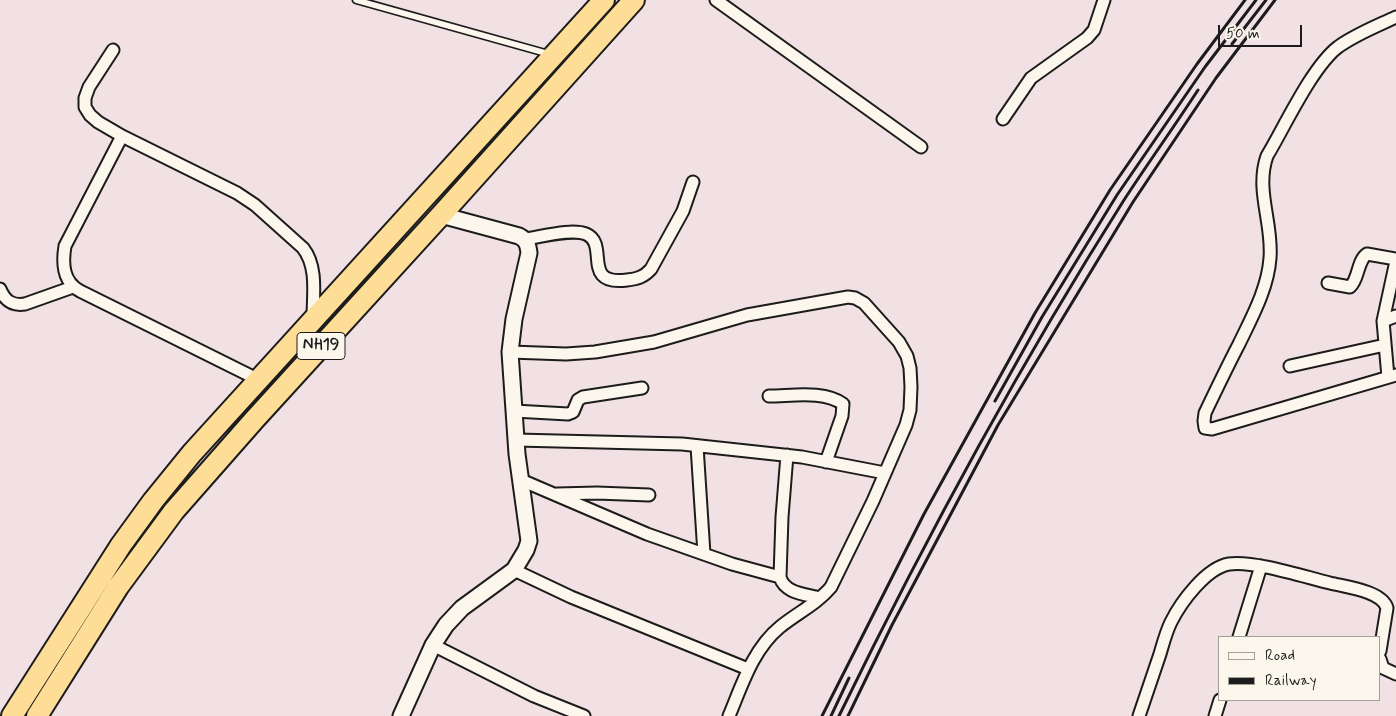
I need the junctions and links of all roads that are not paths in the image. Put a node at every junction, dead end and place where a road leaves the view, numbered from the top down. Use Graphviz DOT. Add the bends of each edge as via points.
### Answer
graph roads {
  1 [pos="356,0"];
  2 [pos="604,0"];
  3 [pos="634,0"];
  4 [pos="716,0"];
  5 [pos="1104,0"];
  6 [pos="1396,17"];
  7 [pos="114,50"];
  8 [pos="555,55"];
  9 [pos="1003,118"];
  10 [pos="122,136"];
  11 [pos="920,147"];
  12 [pos="694,182"];
  13 [pos="441,215"];
  14 [pos="525,239"];
  15 [pos="1396,260"];
  16 [pos="1328,283"];
  17 [pos="73,287"];
  18 [pos="0,289"];
  19 [pos="1396,316"];
  20 [pos="313,320"];
  21 [pos="1384,322"];
  22 [pos="1385,345"];
  23 [pos="510,352"];
  24 [pos="1290,366"];
  25 [pos="1392,376"];
  26 [pos="259,380"];
  27 [pos="642,388"];
  28 [pos="769,396"];
  29 [pos="514,412"];
  30 [pos="516,440"];
  31 [pos="697,446"];
  32 [pos="787,455"];
  33 [pos="826,462"];
  34 [pos="886,473"];
  35 [pos="521,480"];
  36 [pos="553,494"];
  37 [pos="649,496"];
  38 [pos="704,554"];
  39 [pos="1261,566"];
  40 [pos="514,570"];
  41 [pos="780,577"];
  42 [pos="820,598"];
  43 [pos="1239,636"];
  44 [pos="1381,645"];
  45 [pos="433,646"];
  46 [pos="1381,662"];
  47 [pos="748,669"];
  48 [pos="1396,674"];
  49 [pos="1220,701"];
  50 [pos="12,716"];
  51 [pos="37,716"];
  52 [pos="401,716"];
  53 [pos="584,716"];
  54 [pos="730,716"];
  55 [pos="1139,716"];
  56 [pos="1215,716"];
  1 -- 8 [label="lane"];
  2 -- 8 [label="highway, NH19"];
  3 -- 13 [label="highway, NH19"];
  4 -- 11 [label="street"];
  5 -- 9 [label="street" via="1094,30 1031,78"];
  6 -- 25 [label="street" via="1348,40 1326,59 1267,156 1262,184 1269,234 1269,270 1255,311 1205,413 1205,428 1212,429"];
  7 -- 10 [label="street" via="89,87 85,106 98,122"];
  8 -- 20 [label="highway, NH19"];
  10 -- 17 [label="street" via="64,246 64,272"];
  10 -- 20 [label="street" via="237,193 303,248 310,256 313,268"];
  12 -- 14 [label="street" via="683,211 645,276 624,281 602,276 596,245 587,234 567,233"];
  13 -- 14 [label="street"];
  13 -- 51 [label="highway, NH19" via="174,511 118,587"];
  14 -- 23 [label="street" via="529,253"];
  15 -- 16 [label="street" via="1367,254 1350,288"];
  15 -- 21 [label="street"];
  17 -- 18 [label="street" via="17,305 6,300"];
  17 -- 26 [label="street"];
  19 -- 21 [label="street"];
  20 -- 26 [label="highway, NH19"];
  21 -- 22 [label="street"];
  22 -- 24 [label="street"];
  22 -- 25 [label="street"];
  23 -- 29 [label="street"];
  23 -- 34 [label="street" via="595,352 654,342 747,315 838,298 855,298 873,311 899,342 910,368 910,410"];
  26 -- 50 [label="highway, NH19" via="192,453 142,515"];
  27 -- 29 [label="street" via="583,398 568,414"];
  28 -- 33 [label="street" via="816,395 843,404"];
  29 -- 30 [label="street"];
  30 -- 31 [label="street"];
  30 -- 35 [label="street"];
  31 -- 32 [label="street"];
  31 -- 38 [label="street"];
  32 -- 33 [label="street"];
  32 -- 41 [label="street"];
  33 -- 34 [label="street"];
  34 -- 42 [label="street" via="831,587"];
  35 -- 36 [label="street"];
  35 -- 40 [label="street" via="529,541"];
  36 -- 37 [label="street"];
  36 -- 38 [label="street"];
  38 -- 41 [label="street"];
  39 -- 43 [label="street"];
  39 -- 44 [label="street" via="1381,598 1387,608"];
  39 -- 55 [label="street" via="1241,563 1216,569 1179,607 1170,623"];
  40 -- 45 [label="street" via="462,608"];
  40 -- 47 [label="street" via="571,597"];
  41 -- 42 [label="street" via="788,590"];
  42 -- 47 [label="street" via="770,636"];
  45 -- 52 [label="street"];
  45 -- 53 [label="street" via="534,696"];
  46 -- 48 [label="street" via="1383,668"];
  47 -- 54 [label="street"];
  49 -- 56 [label="street"];
}
